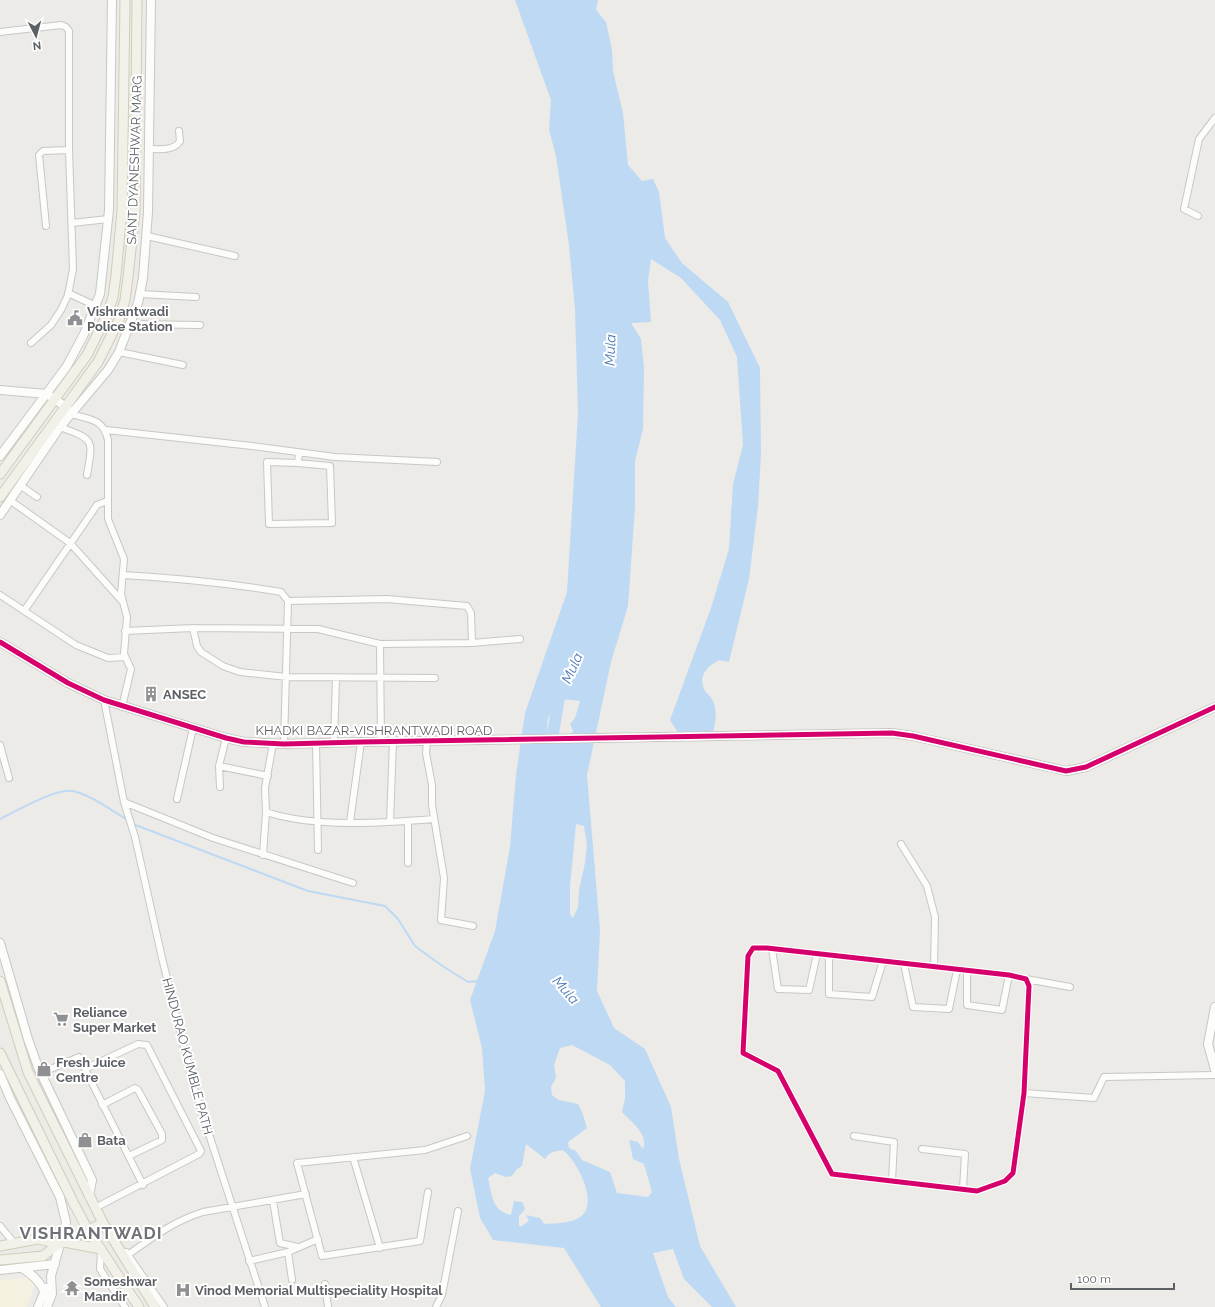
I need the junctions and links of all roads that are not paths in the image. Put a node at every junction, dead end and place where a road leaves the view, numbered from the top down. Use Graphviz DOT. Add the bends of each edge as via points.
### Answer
graph roads {
  1 [pos="112,0"];
  2 [pos="125,0"];
  3 [pos="138,0"];
  4 [pos="151,0"];
  5 [pos="0,32"];
  6 [pos="1215,118"];
  7 [pos="179,131"];
  8 [pos="69,150"];
  9 [pos="149,150"];
  10 [pos="1198,216"];
  11 [pos="108,219"];
  12 [pos="72,223"];
  13 [pos="46,226"];
  14 [pos="147,236"];
  15 [pos="235,256"];
  16 [pos="68,293"];
  17 [pos="140,294"];
  18 [pos="196,297"];
  19 [pos="96,306"];
  20 [pos="131,324"];
  21 [pos="200,325"];
  22 [pos="31,344"];
  23 [pos="119,352"];
  24 [pos="183,365"];
  25 [pos="0,390"];
  26 [pos="47,394"];
  27 [pos="56,400"];
  28 [pos="68,410"];
  29 [pos="60,427"];
  30 [pos="106,430"];
  31 [pos="299,453"];
  32 [pos="0,456"];
  33 [pos="437,462"];
  34 [pos="298,463"];
  35 [pos="0,474"];
  36 [pos="87,475"];
  37 [pos="21,486"];
  38 [pos="0,497"];
  39 [pos="36,497"];
  40 [pos="11,500"];
  41 [pos="106,501"];
  42 [pos="0,515"];
  43 [pos="70,543"];
  44 [pos="123,575"];
  45 [pos="0,595"];
  46 [pos="288,601"];
  47 [pos="123,602"];
  48 [pos="24,611"];
  49 [pos="193,628"];
  50 [pos="289,628"];
  51 [pos="125,631"];
  52 [pos="520,639"];
  53 [pos="0,642"];
  54 [pos="380,644"];
  55 [pos="472,644"];
  56 [pos="125,658"];
  57 [pos="287,677"];
  58 [pos="336,678"];
  59 [pos="380,678"];
  60 [pos="435,678"];
  61 [pos="104,700"];
  62 [pos="122,706"];
  63 [pos="1215,707"];
  64 [pos="193,728"];
  65 [pos="226,738"];
  66 [pos="361,742"];
  67 [pos="381,742"];
  68 [pos="393,742"];
  69 [pos="427,742"];
  70 [pos="273,743"];
  71 [pos="316,743"];
  72 [pos="334,743"];
  73 [pos="284,744"];
  74 [pos="0,745"];
  75 [pos="219,766"];
  76 [pos="268,776"];
  77 [pos="9,778"];
  78 [pos="220,787"];
  79 [pos="177,799"];
  80 [pos="124,802"];
  81 [pos="266,812"];
  82 [pos="434,819"];
  83 [pos="319,820"];
  84 [pos="408,821"];
  85 [pos="350,822"];
  86 [pos="390,822"];
  87 [pos="901,844"];
  88 [pos="318,850"];
  89 [pos="263,855"];
  90 [pos="408,863"];
  91 [pos="353,883"];
  92 [pos="473,926"];
  93 [pos="0,943"];
  94 [pos="772,949"];
  95 [pos="817,954"];
  96 [pos="829,955"];
  97 [pos="883,961"];
  98 [pos="904,964"];
  99 [pos="934,967"];
  100 [pos="957,970"];
  101 [pos="968,971"];
  102 [pos="1009,975"];
  103 [pos="1026,979"];
  104 [pos="0,981"];
  105 [pos="1070,987"];
  106 [pos="1215,1007"];
  107 [pos="0,1053"];
  108 [pos="85,1069"];
  109 [pos="1215,1070"];
  110 [pos="41,1073"];
  111 [pos="0,1074"];
  112 [pos="1215,1075"];
  113 [pos="1024,1093"];
  114 [pos="102,1105"];
  115 [pos="466,1136"];
  116 [pos="854,1136"];
  117 [pos="922,1149"];
  118 [pos="129,1156"];
  119 [pos="353,1157"];
  120 [pos="892,1181"];
  121 [pos="142,1184"];
  122 [pos="963,1189"];
  123 [pos="428,1192"];
  124 [pos="306,1194"];
  125 [pos="90,1196"];
  126 [pos="273,1200"];
  127 [pos="95,1208"];
  128 [pos="232,1208"];
  129 [pos="458,1211"];
  130 [pos="103,1223"];
  131 [pos="0,1226"];
  132 [pos="88,1230"];
  133 [pos="318,1240"];
  134 [pos="114,1242"];
  135 [pos="62,1243"];
  136 [pos="15,1244"];
  137 [pos="0,1246"];
  138 [pos="298,1248"];
  139 [pos="380,1248"];
  140 [pos="101,1249"];
  141 [pos="288,1252"];
  142 [pos="128,1254"];
  143 [pos="0,1260"];
  144 [pos="249,1262"];
  145 [pos="55,1264"];
  146 [pos="22,1268"];
  147 [pos="0,1270"];
  148 [pos="292,1280"];
  149 [pos="51,1282"];
  150 [pos="325,1284"];
  151 [pos="44,1291"];
  152 [pos="38,1307"];
  153 [pos="47,1307"];
  154 [pos="125,1307"];
  155 [pos="139,1307"];
  156 [pos="155,1307"];
  157 [pos="164,1307"];
  158 [pos="265,1307"];
  159 [pos="328,1307"];
  160 [pos="436,1307"];
  1 -- 11 [label="street"];
  2 -- 27 [label="main road, SANT DYANESHWAR MARG" via="122,211 113,297 96,340"];
  3 -- 28 [label="main road, SANT DYANESHWAR MARG" via="135,212 125,300 107,346"];
  4 -- 9 [label="street"];
  5 -- 8 [label="street" via="62,25 69,32"];
  6 -- 10 [label="street" via="1199,139 1184,209"];
  7 -- 9 [label="street" via="180,141 175,146 170,149"];
  8 -- 12 [label="street"];
  8 -- 13 [label="street" via="43,151 39,155"];
  9 -- 14 [label="street"];
  11 -- 12 [label="street"];
  11 -- 19 [label="street" via="102,280"];
  12 -- 16 [label="street" via="73,269"];
  14 -- 15 [label="street"];
  14 -- 17 [label="street"];
  16 -- 19 [label="street"];
  16 -- 22 [label="street" via="51,325"];
  17 -- 18 [label="street"];
  17 -- 20 [label="street"];
  19 -- 26 [label="street" via="77,349"];
  20 -- 21 [label="street"];
  20 -- 23 [label="street"];
  23 -- 24 [label="street"];
  23 -- 28 [label="street" via="108,370"];
  25 -- 26 [label="street"];
  26 -- 27 [label="street"];
  26 -- 32 [label="street"];
  27 -- 28 [label="street"];
  27 -- 35 [label="main road, SANT DYANESHWAR MARG"];
  28 -- 29 [label="street"];
  28 -- 30 [label="street" via="102,424"];
  28 -- 38 [label="main road, SANT DYANESHWAR MARG"];
  29 -- 36 [label="street" via="86,436 91,442"];
  29 -- 37 [label="street"];
  30 -- 31 [label="street"];
  30 -- 41 [label="street"];
  31 -- 33 [label="street"];
  31 -- 34 [label="street"];
  34 -- 34 [label="street" via="330,466 332,523 269,524 267,462"];
  37 -- 39 [label="street"];
  37 -- 40 [label="street"];
  40 -- 42 [label="street"];
  40 -- 43 [label="street"];
  41 -- 43 [label="street" via="97,505"];
  41 -- 44 [label="street" via="109,525 124,559"];
  43 -- 47 [label="street"];
  43 -- 48 [label="street"];
  44 -- 46 [label="street" via="187,579 281,592"];
  44 -- 47 [label="street"];
  45 -- 48 [label="street"];
  46 -- 50 [label="street"];
  46 -- 55 [label="street" via="387,599 467,606 471,613"];
  47 -- 51 [label="street" via="127,617"];
  48 -- 56 [label="street" via="76,645 108,658"];
  49 -- 50 [label="street"];
  49 -- 51 [label="street"];
  49 -- 57 [label="street" via="201,652 223,666 240,672"];
  50 -- 54 [label="street" via="318,629"];
  50 -- 57 [label="street"];
  51 -- 56 [label="street"];
  52 -- 55 [label="street"];
  53 -- 61 [label="street, KHADKI BAZAR-VISHRANTWADI ROAD" via="68,683"];
  54 -- 55 [label="street"];
  54 -- 59 [label="street"];
  56 -- 62 [label="street" via="131,674"];
  57 -- 58 [label="street"];
  57 -- 73 [label="street"];
  58 -- 59 [label="street"];
  58 -- 72 [label="street"];
  59 -- 60 [label="street"];
  59 -- 67 [label="street"];
  61 -- 62 [label="street, KHADKI BAZAR-VISHRANTWADI ROAD"];
  61 -- 80 [label="street, HINDURAO KUMBLE PATH"];
  62 -- 64 [label="street, KHADKI BAZAR-VISHRANTWADI ROAD"];
  63 -- 69 [label="street, KHADKI BAZAR-VISHRANTWADI ROAD" via="1086,768 1066,771 892,733"];
  64 -- 65 [label="street, KHADKI BAZAR-VISHRANTWADI ROAD"];
  64 -- 79 [label="street"];
  65 -- 70 [label="street, KHADKI BAZAR-VISHRANTWADI ROAD" via="244,742"];
  65 -- 75 [label="street"];
  66 -- 67 [label="street, KHADKI BAZAR-VISHRANTWADI ROAD"];
  66 -- 72 [label="street, KHADKI BAZAR-VISHRANTWADI ROAD"];
  66 -- 85 [label="street"];
  67 -- 68 [label="street, KHADKI BAZAR-VISHRANTWADI ROAD"];
  68 -- 69 [label="street, KHADKI BAZAR-VISHRANTWADI ROAD"];
  68 -- 86 [label="street"];
  69 -- 82 [label="street"];
  70 -- 73 [label="street, KHADKI BAZAR-VISHRANTWADI ROAD"];
  70 -- 76 [label="street"];
  71 -- 72 [label="street, KHADKI BAZAR-VISHRANTWADI ROAD"];
  71 -- 73 [label="street, KHADKI BAZAR-VISHRANTWADI ROAD"];
  71 -- 83 [label="street"];
  74 -- 77 [label="street"];
  75 -- 76 [label="street"];
  75 -- 78 [label="street"];
  76 -- 81 [label="street" via="265,788"];
  80 -- 89 [label="street"];
  80 -- 128 [label="street, HINDURAO KUMBLE PATH" via="136,837 194,1088"];
  81 -- 83 [label="street" via="281,817"];
  81 -- 89 [label="street"];
  82 -- 84 [label="street"];
  82 -- 92 [label="street" via="444,878 441,920"];
  83 -- 85 [label="street"];
  83 -- 88 [label="street"];
  84 -- 86 [label="street"];
  84 -- 90 [label="street"];
  85 -- 86 [label="street"];
  87 -- 99 [label="street" via="927,886 935,917"];
  89 -- 91 [label="street"];
  93 -- 110 [label="street" via="28,1039"];
  94 -- 95 [label="street"];
  94 -- 95 [label="street" via="778,989 809,990"];
  94 -- 120 [label="street" via="753,948 748,956 743,1053 778,1071 832,1174"];
  95 -- 96 [label="street"];
  96 -- 97 [label="street"];
  96 -- 97 [label="street" via="829,994 872,998"];
  97 -- 98 [label="street"];
  98 -- 99 [label="street"];
  98 -- 100 [label="street" via="913,1007 949,1009"];
  99 -- 100 [label="street"];
  100 -- 101 [label="street"];
  101 -- 102 [label="street"];
  101 -- 102 [label="street" via="967,1005 1002,1010"];
  102 -- 103 [label="street"];
  103 -- 105 [label="street"];
  103 -- 113 [label="street" via="1029,986"];
  104 -- 125 [label="main road" via="28,1072"];
  106 -- 109 [label="street" via="1208,1044"];
  107 -- 132 [label="main road"];
  108 -- 110 [label="street" via="79,1057"];
  108 -- 114 [label="street"];
  108 -- 121 [label="street" via="138,1044 147,1045 200,1148 199,1154"];
  110 -- 125 [label="street" via="92,1180"];
  111 -- 135 [label="street" via="62,1202 66,1222"];
  112 -- 113 [label="street" via="1104,1077 1094,1098"];
  113 -- 122 [label="street" via="1013,1173 1005,1181 990,1187 977,1191"];
  114 -- 118 [label="street"];
  114 -- 118 [label="street" via="135,1088 162,1134 162,1140"];
  115 -- 119 [label="street" via="425,1150"];
  116 -- 120 [label="street" via="894,1142"];
  117 -- 122 [label="street" via="965,1154"];
  118 -- 121 [label="street"];
  119 -- 124 [label="street" via="297,1163"];
  119 -- 139 [label="street"];
  120 -- 122 [label="street"];
  121 -- 127 [label="street"];
  123 -- 139 [label="street" via="420,1241"];
  124 -- 126 [label="street"];
  124 -- 133 [label="street"];
  125 -- 127 [label="main road"];
  126 -- 128 [label="street"];
  126 -- 138 [label="street" via="280,1243"];
  127 -- 130 [label="main road"];
  128 -- 142 [label="street" via="203,1212 174,1223"];
  128 -- 144 [label="street, HINDURAO KUMBLE PATH"];
  129 -- 160 [label="street" via="442,1295"];
  130 -- 132 [label="main road"];
  130 -- 134 [label="main road"];
  131 -- 136 [label="street"];
  132 -- 135 [label="main road"];
  132 -- 140 [label="main road"];
  133 -- 138 [label="street"];
  133 -- 139 [label="street" via="322,1256"];
  134 -- 142 [label="street"];
  134 -- 156 [label="main road"];
  135 -- 136 [label="main road" via="38,1239"];
  135 -- 140 [label="main road"];
  135 -- 143 [label="main road" via="43,1256"];
  135 -- 145 [label="street"];
  136 -- 137 [label="main road"];
  138 -- 141 [label="street"];
  140 -- 154 [label="street" via="100,1269"];
  140 -- 155 [label="main road"];
  141 -- 144 [label="street"];
  141 -- 148 [label="street"];
  142 -- 157 [label="street"];
  144 -- 158 [label="street, HINDURAO KUMBLE PATH"];
  145 -- 146 [label="street"];
  145 -- 149 [label="street"];
  146 -- 147 [label="street"];
  146 -- 151 [label="street" via="32,1274"];
  149 -- 151 [label="street"];
  149 -- 153 [label="street" via="52,1294"];
  150 -- 159 [label="street"];
  151 -- 152 [label="street"];
}
